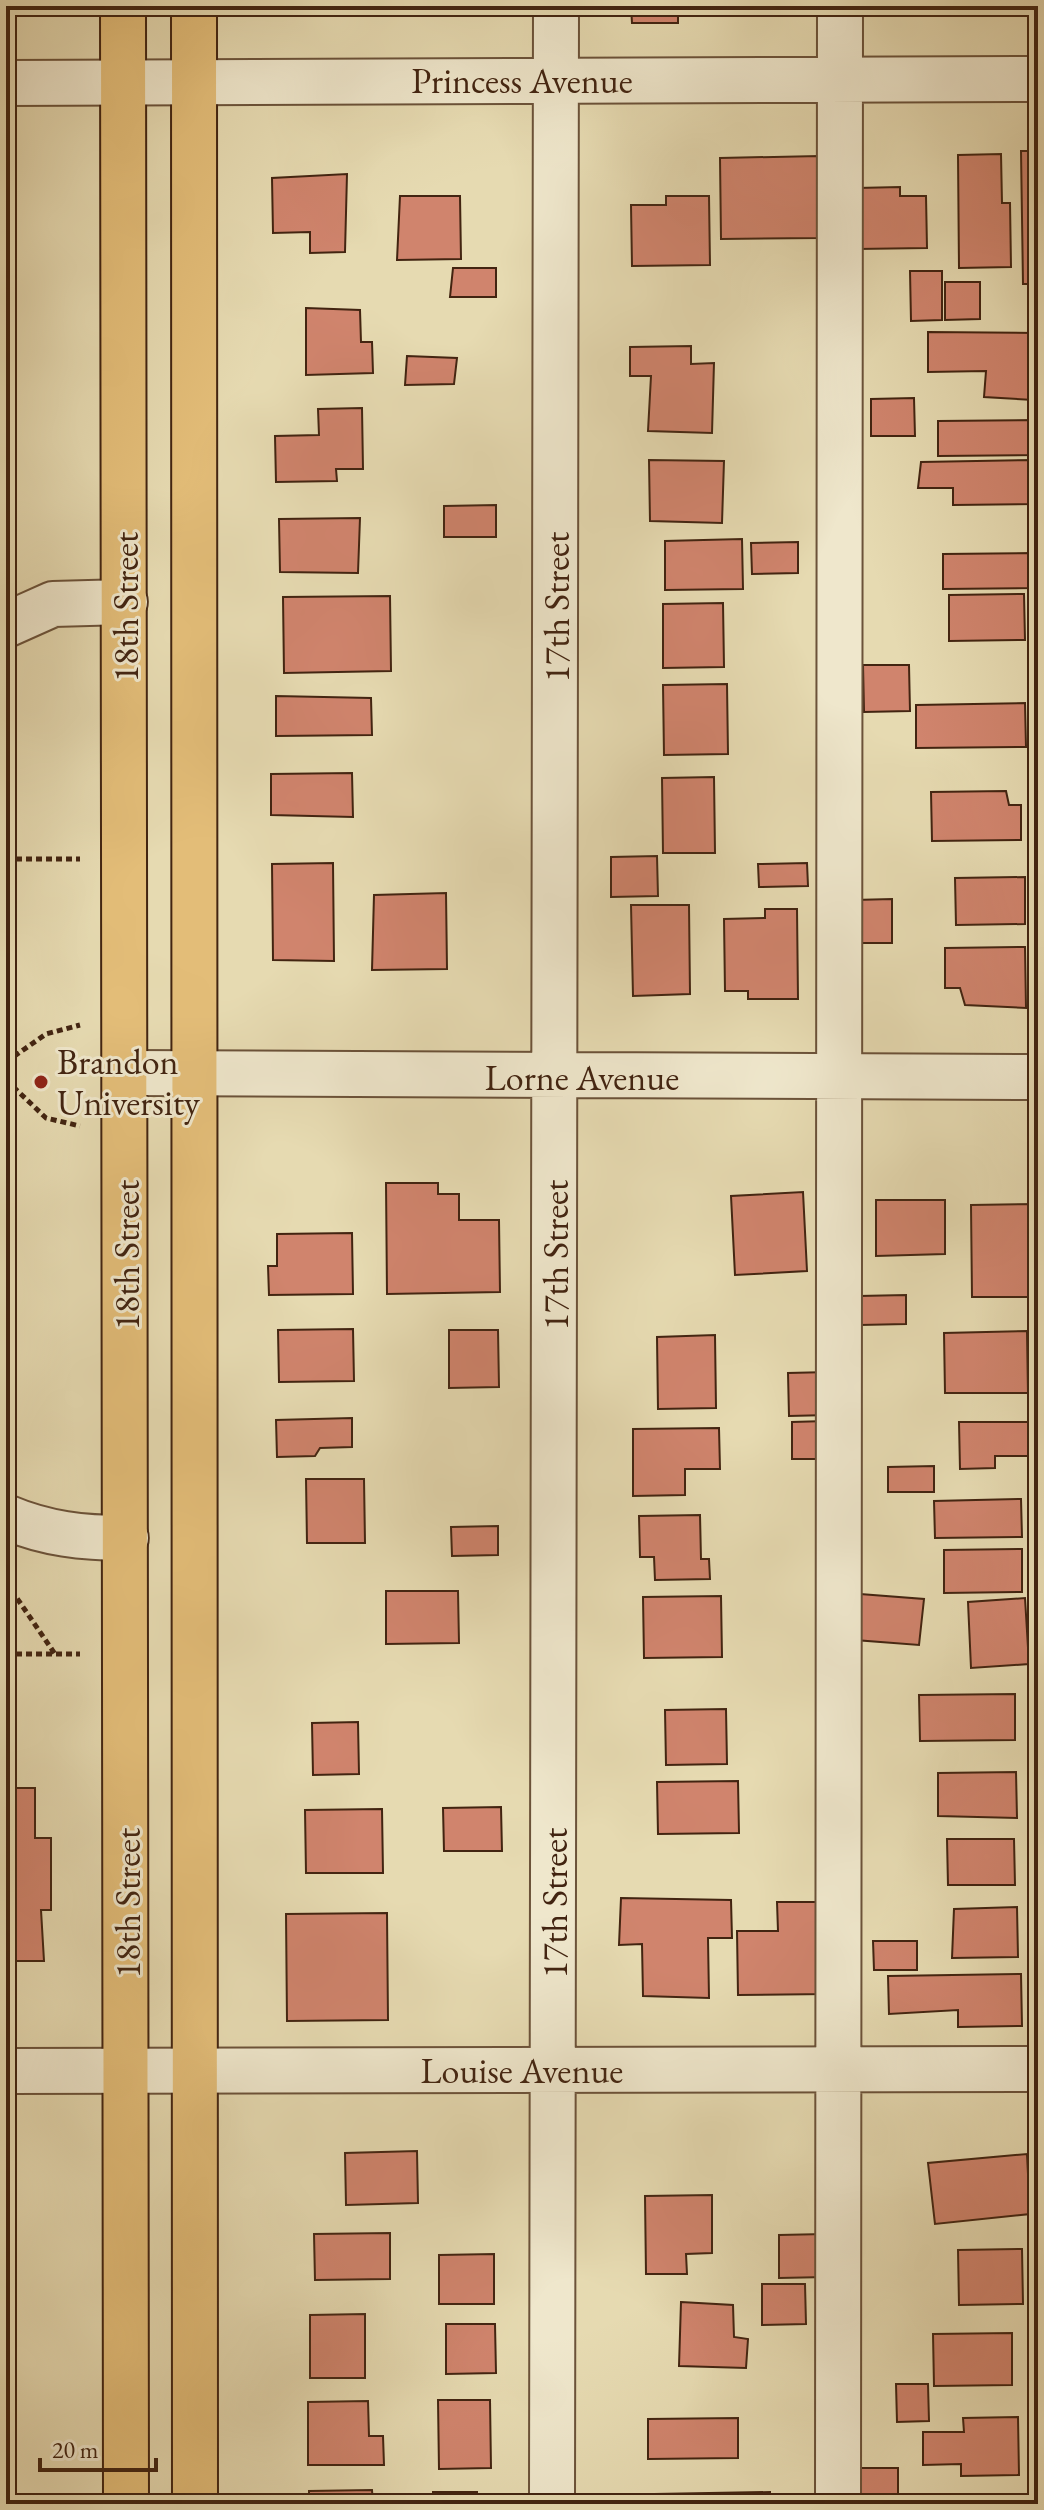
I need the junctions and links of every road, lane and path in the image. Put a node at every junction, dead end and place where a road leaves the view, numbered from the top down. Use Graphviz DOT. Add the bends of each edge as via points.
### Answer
graph roads {
  1 [pos="123,6"];
  2 [pos="194,6"];
  3 [pos="556,6"];
  4 [pos="840,6"];
  5 [pos="840,79"];
  6 [pos="1038,79"];
  7 [pos="556,80"];
  8 [pos="195,81"];
  9 [pos="6,83"];
  10 [pos="124,84"];
  11 [pos="125,602"];
  12 [pos="6,625"];
  13 [pos="6,859"];
  14 [pos="80,859"];
  15 [pos="80,1025"];
  16 [pos="6,1062"];
  17 [pos="126,1073"];
  18 [pos="196,1074"];
  19 [pos="1038,1077"];
  20 [pos="556,1078"];
  21 [pos="838,1078"];
  22 [pos="6,1080"];
  23 [pos="80,1126"];
  24 [pos="6,1517"];
  25 [pos="126,1538"];
  26 [pos="6,1582"];
  27 [pos="6,1654"];
  28 [pos="55,1654"];
  29 [pos="80,1654"];
  30 [pos="1038,2069"];
  31 [pos="554,2070"];
  32 [pos="839,2070"];
  33 [pos="6,2071"];
  34 [pos="127,2071"];
  35 [pos="196,2071"];
  36 [pos="126,2375"];
  37 [pos="103,2504"];
  38 [pos="126,2504"];
  39 [pos="195,2504"];
  40 [pos="552,2504"];
  41 [pos="838,2504"];
  1 -- 10 [label="main road, 18th Street"];
  2 -- 8 [label="main road, 18th Street"];
  3 -- 7 [label="street, 17th Street"];
  4 -- 5 [label="street"];
  5 -- 6 [label="street, Princess Avenue"];
  5 -- 7 [label="street, Princess Avenue"];
  5 -- 21 [label="street"];
  7 -- 8 [label="street, Princess Avenue"];
  7 -- 20 [label="street, 17th Street"];
  8 -- 10 [label="street, Princess Avenue"];
  8 -- 18 [label="main road, 18th Street"];
  9 -- 10 [label="street, Princess Avenue"];
  10 -- 11 [label="main road, 18th Street"];
  11 -- 12 [label="street" via="53,604"];
  11 -- 17 [label="main road, 18th Street"];
  13 -- 14 [label="path"];
  15 -- 16 [label="path" via="46,1034"];
  17 -- 18 [label="street, Lorne Avenue"];
  17 -- 25 [label="main road, 18th Street"];
  18 -- 20 [label="street, Lorne Avenue"];
  18 -- 35 [label="main road, 18th Street"];
  19 -- 21 [label="street, Lorne Avenue"];
  20 -- 21 [label="street, Lorne Avenue"];
  20 -- 31 [label="street, 17th Street"];
  21 -- 32 [label="street"];
  22 -- 23 [label="path" via="46,1118"];
  24 -- 25 [label="street" via="80,1538"];
  25 -- 34 [label="main road, 18th Street"];
  26 -- 28 [label="path"];
  27 -- 28 [label="path"];
  28 -- 29 [label="path"];
  30 -- 32 [label="street, Louise Avenue"];
  31 -- 32 [label="street, Louise Avenue"];
  31 -- 35 [label="street, Louise Avenue"];
  31 -- 40 [label="street, 17th Street"];
  32 -- 41 [label="street"];
  33 -- 34 [label="street, Louise Avenue"];
  34 -- 35 [label="street, Louise Avenue"];
  34 -- 36 [label="main road, 18th Street"];
  35 -- 39 [label="main road, 18th Street"];
  36 -- 37 [label="main road"];
  36 -- 38 [label="main road, 18th Street"];
}
